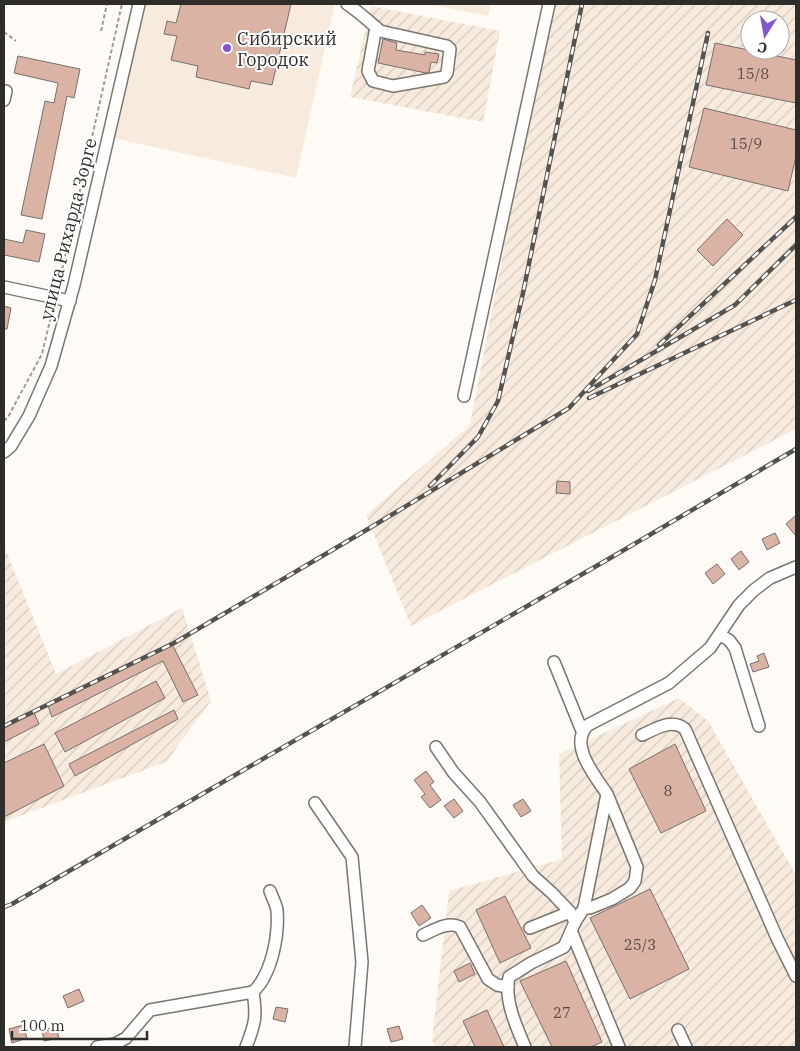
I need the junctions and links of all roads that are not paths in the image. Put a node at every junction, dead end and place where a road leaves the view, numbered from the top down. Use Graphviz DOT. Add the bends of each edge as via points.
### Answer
graph roads {
  1 [pos="139,4"];
  2 [pos="348,4"];
  3 [pos="549,4"];
  4 [pos="376,27"];
  5 [pos="4,287"];
  6 [pos="70,301"];
  7 [pos="464,396"];
  8 [pos="4,452"];
  9 [pos="796,568"];
  10 [pos="720,635"];
  11 [pos="554,662"];
  12 [pos="759,726"];
  13 [pos="582,731"];
  14 [pos="642,735"];
  15 [pos="436,747"];
  16 [pos="606,794"];
  17 [pos="315,803"];
  18 [pos="270,892"];
  19 [pos="584,908"];
  20 [pos="572,923"];
  21 [pos="530,928"];
  22 [pos="423,935"];
  23 [pos="796,976"];
  24 [pos="508,987"];
  25 [pos="253,992"];
  26 [pos="678,1030"];
  27 [pos="97,1047"];
  28 [pos="246,1047"];
  29 [pos="355,1047"];
  30 [pos="525,1047"];
  31 [pos="619,1047"];
  32 [pos="686,1047"];
  1 -- 6 [label="street, улица Рихарда Зорге"];
  2 -- 4 [label="street"];
  3 -- 7 [label="street"];
  4 -- 4 [label="street" via="447,46 450,49 447,73 444,77 392,86 373,81 368,71"];
  5 -- 6 [label="street"];
  6 -- 8 [label="street, улица Рихарда Зорге" via="51,366 32,408 11,446"];
  9 -- 10 [label="street" via="770,578 754,590 739,605"];
  10 -- 12 [label="street" via="735,648"];
  10 -- 13 [label="street" via="710,648 669,683"];
  11 -- 13 [label="street"];
  13 -- 16 [label="street" via="579,744"];
  14 -- 23 [label="street" via="668,724 685,729"];
  15 -- 20 [label="street" via="534,876 552,893"];
  16 -- 19 [label="street"];
  16 -- 19 [label="street" via="637,867 635,881 612,899"];
  17 -- 29 [label="street" via="352,857 362,962"];
  18 -- 25 [label="street" via="276,908 277,928 264,979"];
  19 -- 20 [label="street"];
  20 -- 21 [label="street"];
  20 -- 24 [label="street" via="564,947 509,977"];
  20 -- 31 [label="street"];
  22 -- 24 [label="street" via="455,924 460,926 488,979"];
  24 -- 30 [label="street" via="512,1013"];
  25 -- 27 [label="street" via="150,1010 126,1038"];
  25 -- 28 [label="street" via="255,1024"];
  26 -- 32 [label="street"];
}
